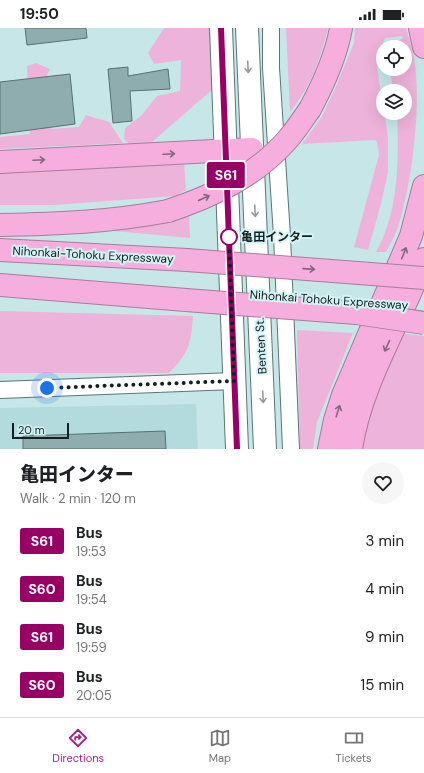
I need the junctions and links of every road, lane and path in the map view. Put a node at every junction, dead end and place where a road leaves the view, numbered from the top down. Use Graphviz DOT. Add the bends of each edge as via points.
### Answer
graph roads {
  1 [pos="221,28"];
  2 [pos="246,28"];
  3 [pos="271,28"];
  4 [pos="341,28"];
  5 [pos="420,28"];
  6 [pos="424,47"];
  7 [pos="252,149"];
  8 [pos="226,151"];
  9 [pos="0,162"];
  10 [pos="424,186"];
  11 [pos="0,225"];
  12 [pos="0,250"];
  13 [pos="424,259"];
  14 [pos="424,278"];
  15 [pos="0,280"];
  16 [pos="0,285"];
  17 [pos="186,295"];
  18 [pos="424,307"];
  19 [pos="424,323"];
  20 [pos="234,381"];
  21 [pos="0,390"];
  22 [pos="237,449"];
  23 [pos="265,449"];
  24 [pos="291,449"];
  25 [pos="329,449"];
  26 [pos="350,449"];
  1 -- 8 [label="street"];
  2 -- 7 [label="street, Benten St., one-way"];
  3 -- 24 [label="street"];
  11 -- 4 [label="highway, one-way, bridge" via="124,219 168,211 201,200 233,184 263,164 288,139 310,110 326,78"];
  5 -- 6 [label="highway"];
  7 -- 8 [label="highway"];
  7 -- 23 [label="street, Benten St., one-way"];
  9 -- 8 [label="highway, one-way"];
  8 -- 20 [label="street"];
  25 -- 10 [label="highway, one-way" via="343,395 411,236"];
  12 -- 14 [label="highway, Nihonkai-Tohoku Expressway, one-way, bridge" via="187,260"];
  13 -- 26 [label="highway, one-way" via="370,383"];
  15 -- 17 [label="highway"];
  16 -- 17 [label="highway"];
  17 -- 18 [label="highway, Nihonkai Tohoku Expressway"];
  17 -- 19 [label="highway, bridge"];
  20 -- 21 [label="street"];
  20 -- 22 [label="street"];
}
